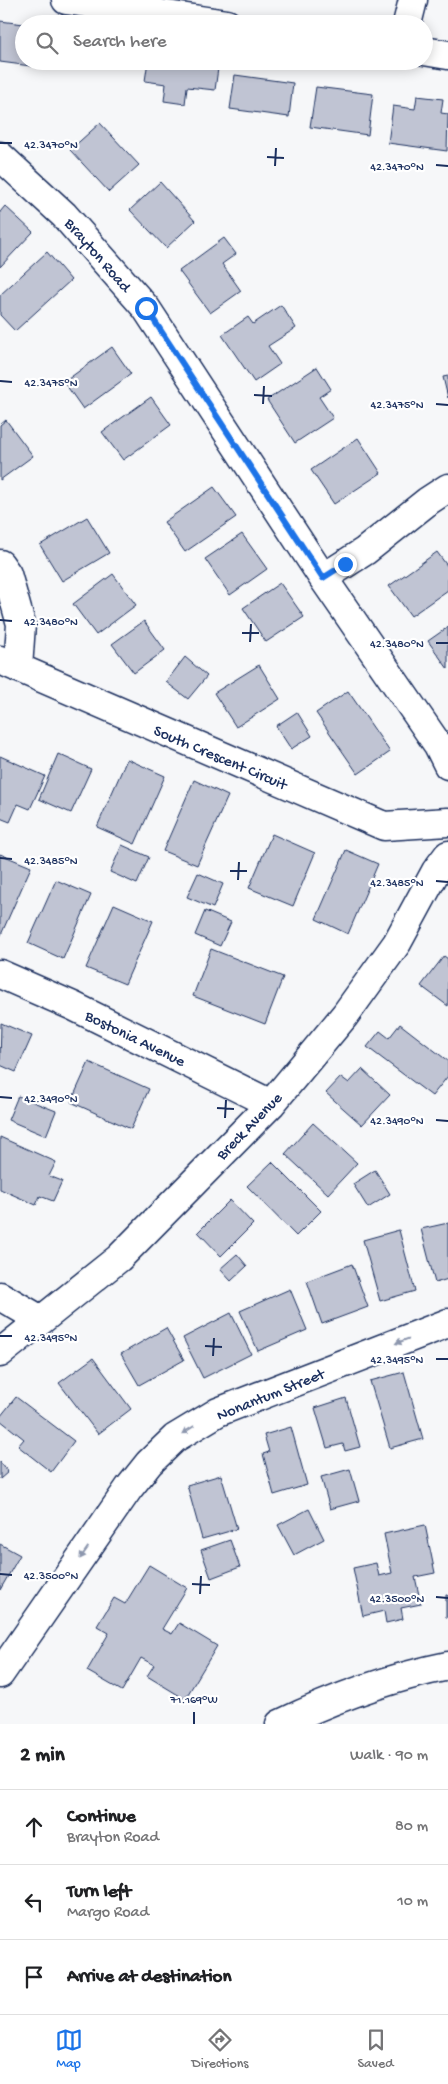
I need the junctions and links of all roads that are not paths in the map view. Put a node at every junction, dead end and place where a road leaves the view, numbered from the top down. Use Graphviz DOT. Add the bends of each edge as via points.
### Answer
graph roads {
  1 [pos="66,0"];
  2 [pos="413,0"];
  3 [pos="167,15"];
  4 [pos="409,15"];
  5 [pos="433,52"];
  6 [pos="448,55"];
  7 [pos="0,156"];
  8 [pos="448,488"];
  9 [pos="0,564"];
  10 [pos="323,578"];
  11 [pos="9,664"];
  12 [pos="448,765"];
  13 [pos="448,822"];
  14 [pos="448,855"];
  15 [pos="0,974"];
  16 [pos="271,1104"];
  17 [pos="0,1296"];
  18 [pos="41,1320"];
  19 [pos="448,1323"];
  20 [pos="0,1353"];
  21 [pos="448,1666"];
  22 [pos="0,1674"];
  23 [pos="280,1724"];
  1 -- 3 [label="street"];
  2 -- 4 [label="street"];
  5 -- 6 [label="street"];
  7 -- 10 [label="street, Brayton Road" via="64,215 146,308"];
  8 -- 10 [label="street" via="428,500 366,551"];
  9 -- 11 [label="street" via="7,574 21,624"];
  10 -- 12 [label="street, Brayton Road"];
  11 -- 13 [label="street, South Crescent Circuit" via="384,826"];
  14 -- 16 [label="street, Breck Avenue" via="397,943 345,1015"];
  15 -- 16 [label="street, Bostonia Avenue" via="73,1006"];
  16 -- 18 [label="street, Breck Avenue" via="119,1258"];
  17 -- 18 [label="street"];
  18 -- 20 [label="street, Breck Avenue"];
  19 -- 22 [label="street, Nonantum Street, one-way" via="218,1412 175,1438 129,1488"];
  21 -- 23 [label="street" via="366,1688"];
}
